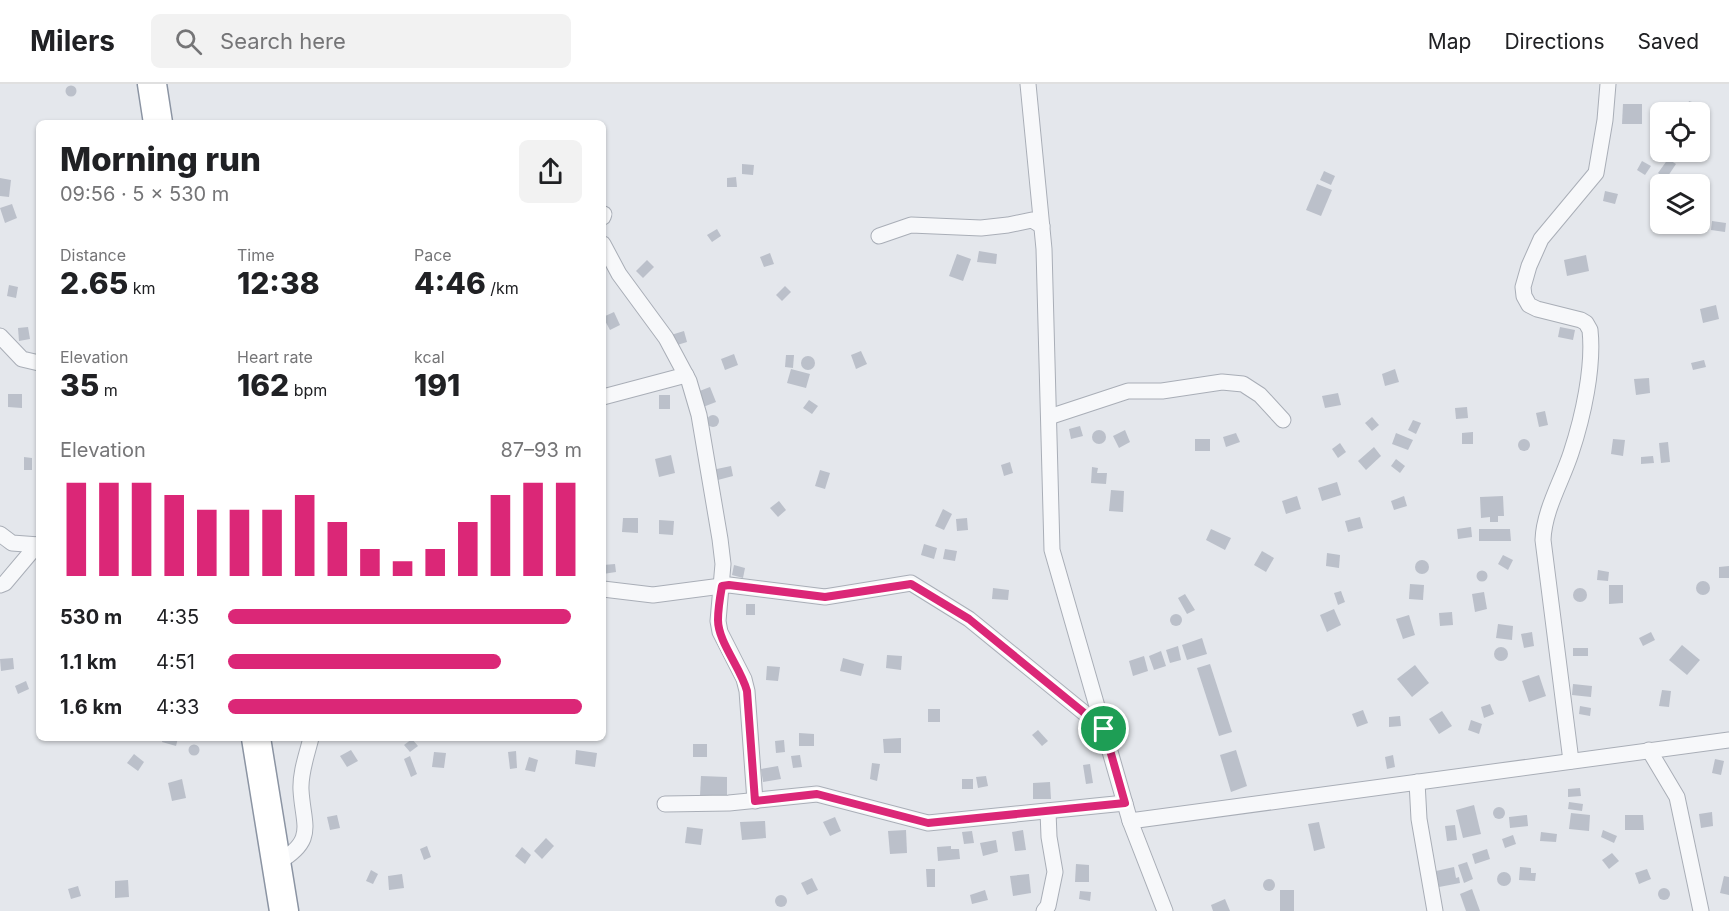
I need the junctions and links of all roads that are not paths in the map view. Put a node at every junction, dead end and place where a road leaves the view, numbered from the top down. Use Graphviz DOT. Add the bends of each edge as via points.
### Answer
graph roads {
  1 [pos="152,84"];
  2 [pos="1028,84"];
  3 [pos="1608,84"];
  4 [pos="158,120"];
  5 [pos="1042,226"];
  6 [pos="879,236"];
  7 [pos="606,250"];
  8 [pos="0,336"];
  9 [pos="36,362"];
  10 [pos="686,375"];
  11 [pos="606,396"];
  12 [pos="1049,417"];
  13 [pos="1283,420"];
  14 [pos="0,534"];
  15 [pos="36,545"];
  16 [pos="36,547"];
  17 [pos="0,585"];
  18 [pos="722,586"];
  19 [pos="606,589"];
  20 [pos="1104,729"];
  21 [pos="1729,740"];
  22 [pos="257,741"];
  23 [pos="310,741"];
  24 [pos="1649,750"];
  25 [pos="1571,761"];
  26 [pos="1417,782"];
  27 [pos="755,801"];
  28 [pos="1125,803"];
  29 [pos="665,804"];
  30 [pos="1048,811"];
  31 [pos="1130,821"];
  32 [pos="277,863"];
  33 [pos="284,911"];
  34 [pos="1044,911"];
  35 [pos="1165,911"];
  36 [pos="1435,911"];
  37 [pos="1701,911"];
  1 -- 4 [label="highway"];
  2 -- 5 [label="street"];
  3 -- 25 [label="street" via="1596,173 1541,239 1523,287 1529,305 1581,320 1590,330 1584,401 1572,451 1544,529"];
  5 -- 6 [label="street" via="1032,220 981,228 911,225"];
  5 -- 12 [label="street"];
  7 -- 10 [label="street" via="666,338"];
  8 -- 9 [label="street" via="22,359"];
  10 -- 11 [label="street"];
  10 -- 18 [label="street" via="706,452 723,564"];
  12 -- 13 [label="street" via="1128,392 1222,382 1243,384 1260,394"];
  12 -- 20 [label="street" via="1052,550"];
  14 -- 15 [label="street" via="12,543"];
  16 -- 17 [label="street"];
  18 -- 19 [label="street" via="652,595"];
  18 -- 20 [label="street" via="825,597 911,584 969,619"];
  18 -- 27 [label="street" via="718,621 747,691"];
  20 -- 28 [label="street"];
  21 -- 24 [label="street"];
  22 -- 32 [label="highway"];
  23 -- 32 [label="street" via="300,788 304,833 291,855"];
  24 -- 25 [label="street"];
  24 -- 37 [label="street" via="1677,797"];
  25 -- 26 [label="street"];
  26 -- 31 [label="street"];
  26 -- 36 [label="street" via="1419,819"];
  27 -- 29 [label="street"];
  27 -- 30 [label="street" via="817,794 928,823"];
  28 -- 30 [label="street"];
  28 -- 31 [label="street"];
  30 -- 34 [label="street" via="1055,872"];
  31 -- 35 [label="street"];
  32 -- 33 [label="highway"];
}
